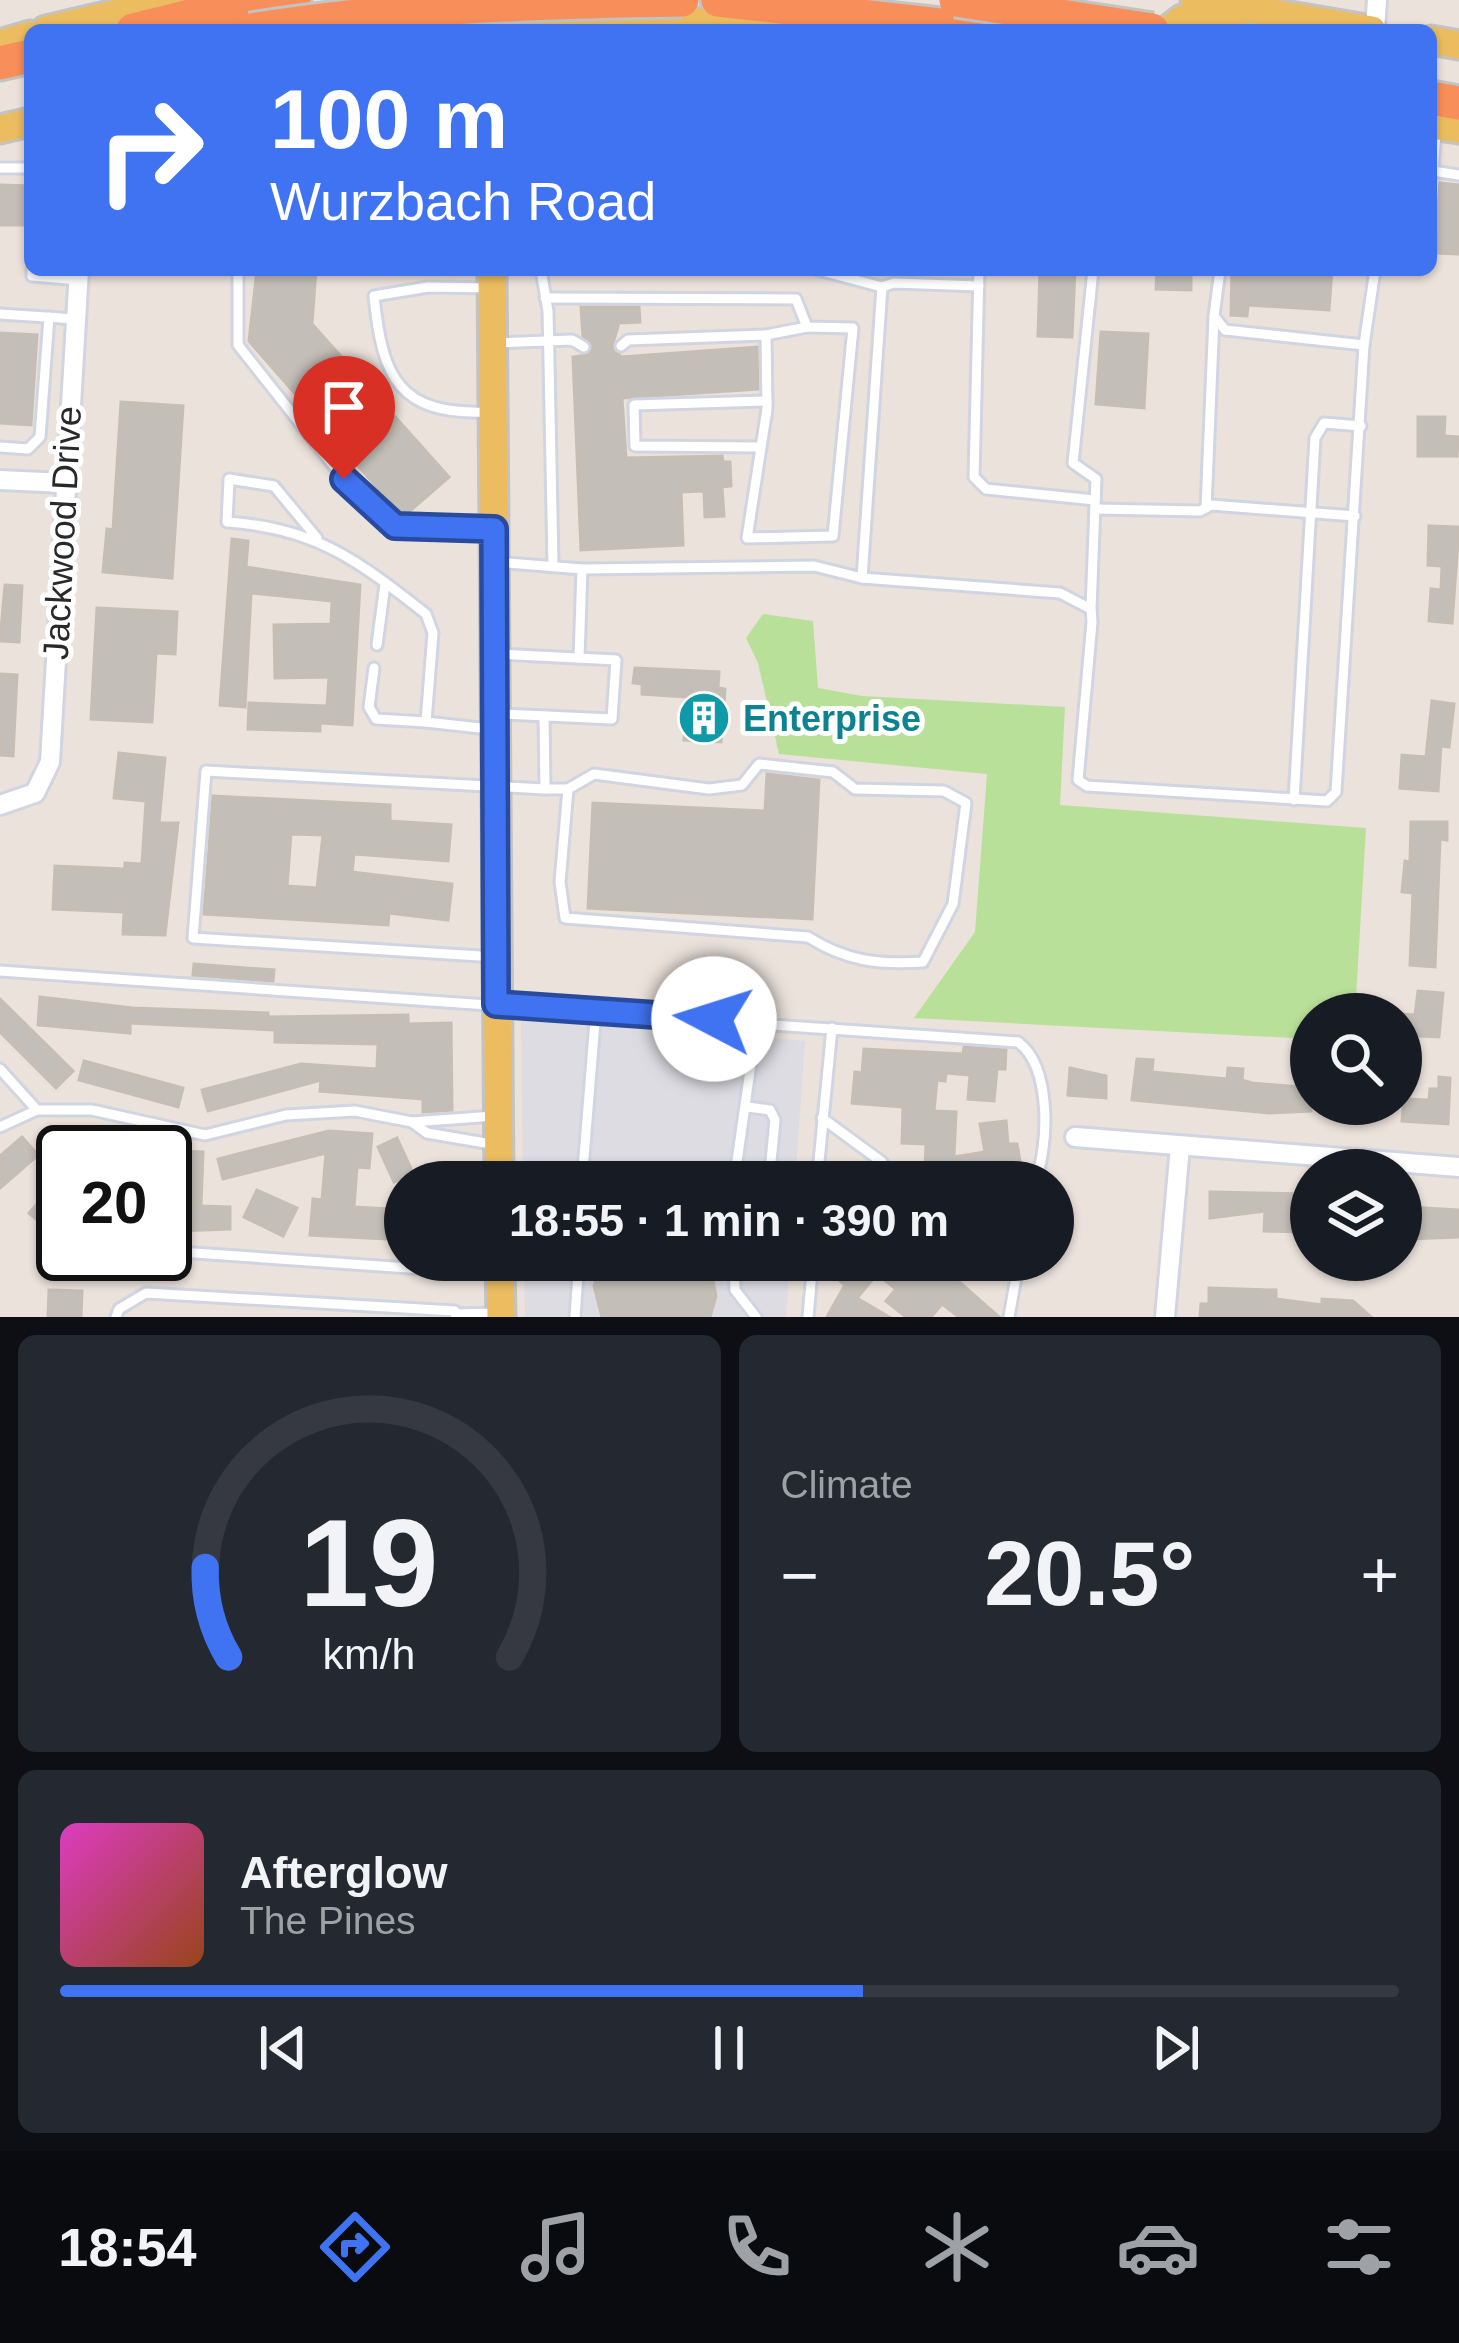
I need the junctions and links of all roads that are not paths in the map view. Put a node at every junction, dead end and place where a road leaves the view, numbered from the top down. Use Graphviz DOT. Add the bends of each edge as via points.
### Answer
graph roads {
  1 [pos="170,0"];
  2 [pos="294,0"];
  3 [pos="682,0"];
  4 [pos="718,0"];
  5 [pos="956,0"];
  6 [pos="1195,0"];
  7 [pos="1252,4"];
  8 [pos="492,18"];
  9 [pos="61,24"];
  10 [pos="157,24"];
  11 [pos="288,24"];
  12 [pos="602,24"];
  13 [pos="932,24"];
  14 [pos="1113,24"];
  15 [pos="1176,24"];
  16 [pos="1221,24"];
  17 [pos="1337,24"];
  18 [pos="1443,116"];
  19 [pos="1437,149"];
  20 [pos="79,276"];
  21 [pos="238,276"];
  22 [pos="543,276"];
  23 [pos="841,276"];
  24 [pos="979,276"];
  25 [pos="1092,276"];
  26 [pos="1219,276"];
  27 [pos="1374,276"];
  28 [pos="492,279"];
  29 [pos="979,286"];
  30 [pos="882,287"];
  31 [pos="545,298"];
  32 [pos="0,314"];
  33 [pos="1214,316"];
  34 [pos="49,317"];
  35 [pos="76,319"];
  36 [pos="807,327"];
  37 [pos="583,332"];
  38 [pos="766,335"];
  39 [pos="623,339"];
  40 [pos="547,340"];
  41 [pos="572,340"];
  42 [pos="492,343"];
  43 [pos="1364,345"];
  44 [pos="584,347"];
  45 [pos="44,389"];
  46 [pos="70,391"];
  47 [pos="767,401"];
  48 [pos="492,412"];
  49 [pos="1361,426"];
  50 [pos="0,447"];
  51 [pos="760,447"];
  52 [pos="0,480"];
  53 [pos="64,482"];
  54 [pos="1095,504"];
  55 [pos="1206,508"];
  56 [pos="1312,513"];
  57 [pos="1355,517"];
  58 [pos="494,529"];
  59 [pos="317,538"];
  60 [pos="494,562"];
  61 [pos="553,565"];
  62 [pos="582,569"];
  63 [pos="862,578"];
  64 [pos="385,584"];
  65 [pos="1090,609"];
  66 [pos="377,645"];
  67 [pos="494,654"];
  68 [pos="579,658"];
  69 [pos="374,668"];
  70 [pos="544,716"];
  71 [pos="426,722"];
  72 [pos="494,722"];
  73 [pos="495,788"];
  74 [pos="544,789"];
  75 [pos="568,789"];
  76 [pos="1294,800"];
  77 [pos="0,805"];
  78 [pos="496,957"];
  79 [pos="0,971"];
  80 [pos="496,1004"];
  81 [pos="596,1009"];
  82 [pos="757,1022"];
  83 [pos="832,1028"];
  84 [pos="0,1069"];
  85 [pos="748,1107"];
  86 [pos="37,1110"];
  87 [pos="498,1115"];
  88 [pos="822,1118"];
  89 [pos="412,1122"];
  90 [pos="155,1124"];
  91 [pos="0,1127"];
  92 [pos="1075,1137"];
  93 [pos="499,1145"];
  94 [pos="1180,1145"];
  95 [pos="499,1161"];
  96 [pos="584,1161"];
  97 [pos="735,1161"];
  98 [pos="771,1161"];
  99 [pos="819,1161"];
  100 [pos="882,1161"];
  101 [pos="1039,1161"];
  102 [pos="1459,1167"];
  103 [pos="192,1252"];
  104 [pos="384,1261"];
  105 [pos="500,1281"];
  106 [pos="578,1281"];
  107 [pos="735,1281"];
  108 [pos="811,1281"];
  109 [pos="1016,1281"];
  110 [pos="455,1314"];
  111 [pos="501,1315"];
  112 [pos="116,1317"];
  113 [pos="575,1317"];
  114 [pos="757,1317"];
  115 [pos="808,1317"];
  116 [pos="1010,1317"];
  117 [pos="1165,1317"];
  1 -- 9 [label="main road"];
  2 -- 10 [label="highway"];
  3 -- 11 [label="highway, bridge" via="502,3"];
  4 -- 13 [label="highway"];
  5 -- 14 [label="highway, bridge"];
  6 -- 7 [label="main road"];
  7 -- 17 [label="main road"];
  8 -- 12 [label="main road"];
  15 -- 16 [label="main road"];
  18 -- 19 [label="lane"];
  20 -- 35 [label="street, Jackwood Drive"];
  21 -- 58 [label="lane" via="238,345 344,479 395,526"];
  22 -- 31 [label="lane"];
  23 -- 30 [label="lane"];
  24 -- 29 [label="lane"];
  25 -- 54 [label="lane" via="1073,463 1096,479"];
  26 -- 33 [label="lane"];
  27 -- 43 [label="lane"];
  28 -- 42 [label="main road"];
  28 -- 48 [label="lane" via="374,296 379,347 406,394 441,413"];
  29 -- 30 [label="lane"];
  29 -- 54 [label="lane" via="974,477 986,489"];
  30 -- 63 [label="lane"];
  31 -- 36 [label="lane" via="796,299"];
  31 -- 40 [label="lane"];
  32 -- 34 [label="lane"];
  33 -- 43 [label="lane" via="1225,330"];
  33 -- 55 [label="lane"];
  34 -- 35 [label="lane"];
  34 -- 45 [label="lane"];
  35 -- 46 [label="street, Jackwood Drive"];
  36 -- 38 [label="lane"];
  36 -- 51 [label="lane" via="853,328 833,536 747,538"];
  37 -- 41 [label="lane"];
  38 -- 39 [label="lane"];
  38 -- 47 [label="lane"];
  40 -- 41 [label="lane"];
  40 -- 42 [label="lane"];
  40 -- 61 [label="lane"];
  41 -- 44 [label="lane"];
  42 -- 48 [label="main road"];
  43 -- 49 [label="lane"];
  45 -- 46 [label="lane"];
  45 -- 50 [label="lane" via="40,436 28,449"];
  46 -- 53 [label="street, Jackwood Drive"];
  47 -- 51 [label="lane"];
  47 -- 51 [label="lane" via="634,405 635,446"];
  48 -- 58 [label="main road"];
  49 -- 56 [label="lane" via="1318,427"];
  49 -- 57 [label="lane"];
  52 -- 53 [label="street"];
  53 -- 77 [label="street, Jackwood Drive" via="50,762 35,793"];
  54 -- 55 [label="lane"];
  54 -- 65 [label="lane"];
  55 -- 56 [label="lane"];
  56 -- 57 [label="lane"];
  56 -- 76 [label="lane"];
  57 -- 76 [label="lane" via="1336,792 1327,801"];
  58 -- 60 [label="main road"];
  59 -- 59 [label="lane" via="227,522 229,479 274,486"];
  59 -- 64 [label="lane"];
  60 -- 61 [label="lane"];
  60 -- 67 [label="main road"];
  61 -- 62 [label="lane"];
  62 -- 63 [label="lane" via="814,566"];
  62 -- 68 [label="lane"];
  63 -- 65 [label="lane" via="1060,593"];
  64 -- 66 [label="lane"];
  64 -- 71 [label="lane" via="426,614 433,633"];
  65 -- 76 [label="lane" via="1078,780"];
  67 -- 68 [label="lane"];
  67 -- 72 [label="main road"];
  68 -- 70 [label="lane" via="616,660 612,719"];
  69 -- 71 [label="lane" via="369,707 376,719"];
  70 -- 72 [label="lane"];
  70 -- 74 [label="lane"];
  71 -- 72 [label="lane"];
  72 -- 73 [label="main road"];
  73 -- 74 [label="lane"];
  73 -- 78 [label="main road"];
  73 -- 78 [label="lane" via="206,771 193,938"];
  74 -- 75 [label="lane"];
  75 -- 75 [label="lane" via="565,918 808,937 839,957 885,964 923,962 953,904 966,803 944,791 855,789 833,772 759,764 742,785 709,789 594,774"];
  78 -- 80 [label="main road"];
  79 -- 80 [label="lane"];
  80 -- 81 [label="lane"];
  80 -- 87 [label="main road"];
  81 -- 82 [label="lane"];
  81 -- 96 [label="lane"];
  82 -- 83 [label="lane"];
  82 -- 85 [label="lane"];
  83 -- 88 [label="lane"];
  83 -- 101 [label="lane" via="1000,1038 1032,1052 1044,1138"];
  84 -- 86 [label="lane"];
  85 -- 97 [label="lane" via="738,1123"];
  85 -- 98 [label="lane" via="770,1110 775,1120"];
  86 -- 90 [label="lane" via="92,1110"];
  86 -- 91 [label="lane"];
  87 -- 89 [label="lane"];
  87 -- 93 [label="main road"];
  88 -- 99 [label="lane"];
  88 -- 100 [label="lane"];
  89 -- 90 [label="lane" via="355,1111 286,1114 205,1135"];
  89 -- 93 [label="lane" via="428,1133"];
  92 -- 94 [label="street"];
  93 -- 95 [label="main road"];
  94 -- 102 [label="street"];
  94 -- 117 [label="street"];
  103 -- 104 [label="lane"];
  105 -- 111 [label="main road"];
  106 -- 113 [label="lane"];
  107 -- 114 [label="lane"];
  108 -- 115 [label="lane"];
  109 -- 116 [label="lane"];
  110 -- 111 [label="lane"];
  110 -- 112 [label="lane" via="146,1293"];
}
